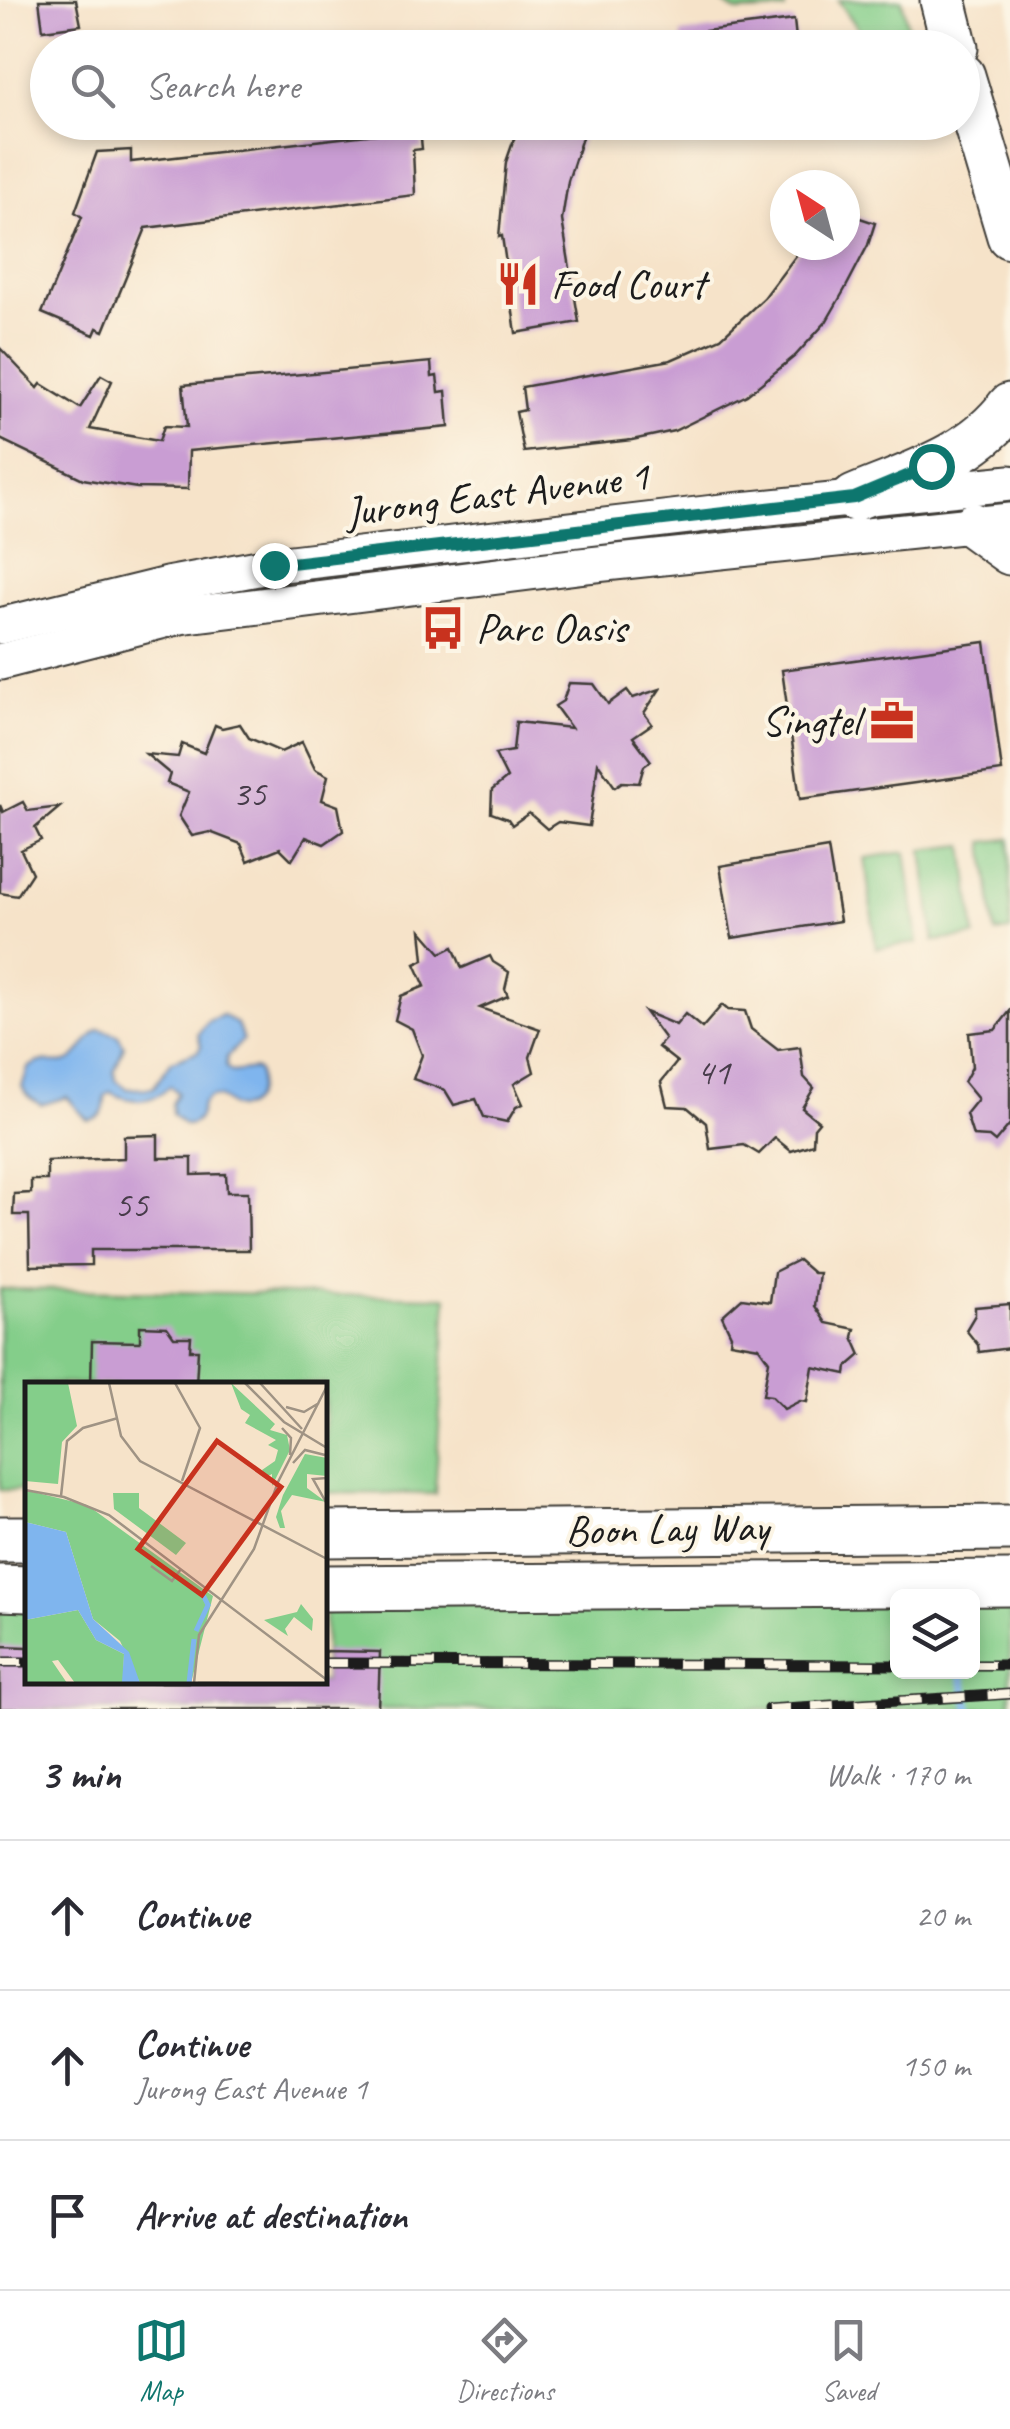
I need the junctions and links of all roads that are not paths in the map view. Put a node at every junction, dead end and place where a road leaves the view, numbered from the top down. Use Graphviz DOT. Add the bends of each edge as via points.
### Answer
graph roads {
  1 [pos="943,0"];
  2 [pos="950,30"];
  3 [pos="980,136"];
  4 [pos="1010,236"];
  5 [pos="1010,406"];
  6 [pos="1010,483"];
  7 [pos="854,498"];
  8 [pos="992,523"];
  9 [pos="1010,552"];
  10 [pos="0,626"];
  11 [pos="0,662"];
  12 [pos="1010,1520"];
  13 [pos="965,1528"];
  14 [pos="1010,1528"];
  15 [pos="328,1534"];
  16 [pos="1003,1586"];
  17 [pos="328,1588"];
  1 -- 2 [label="main road"];
  3 -- 4 [label="main road"];
  5 -- 7 [label="main road" via="996,426 963,448"];
  6 -- 7 [label="street, Jurong East Avenue 1"];
  7 -- 10 [label="street, Jurong East Avenue 1" via="274,565"];
  8 -- 9 [label="main road"];
  8 -- 11 [label="street, Jurong East Avenue 1" via="214,611"];
  12 -- 13 [label="main road"];
  13 -- 14 [label="main road, Boon Lay Way"];
  13 -- 15 [label="main road, Boon Lay Way"];
  16 -- 17 [label="main road, Boon Lay Way"];
}
